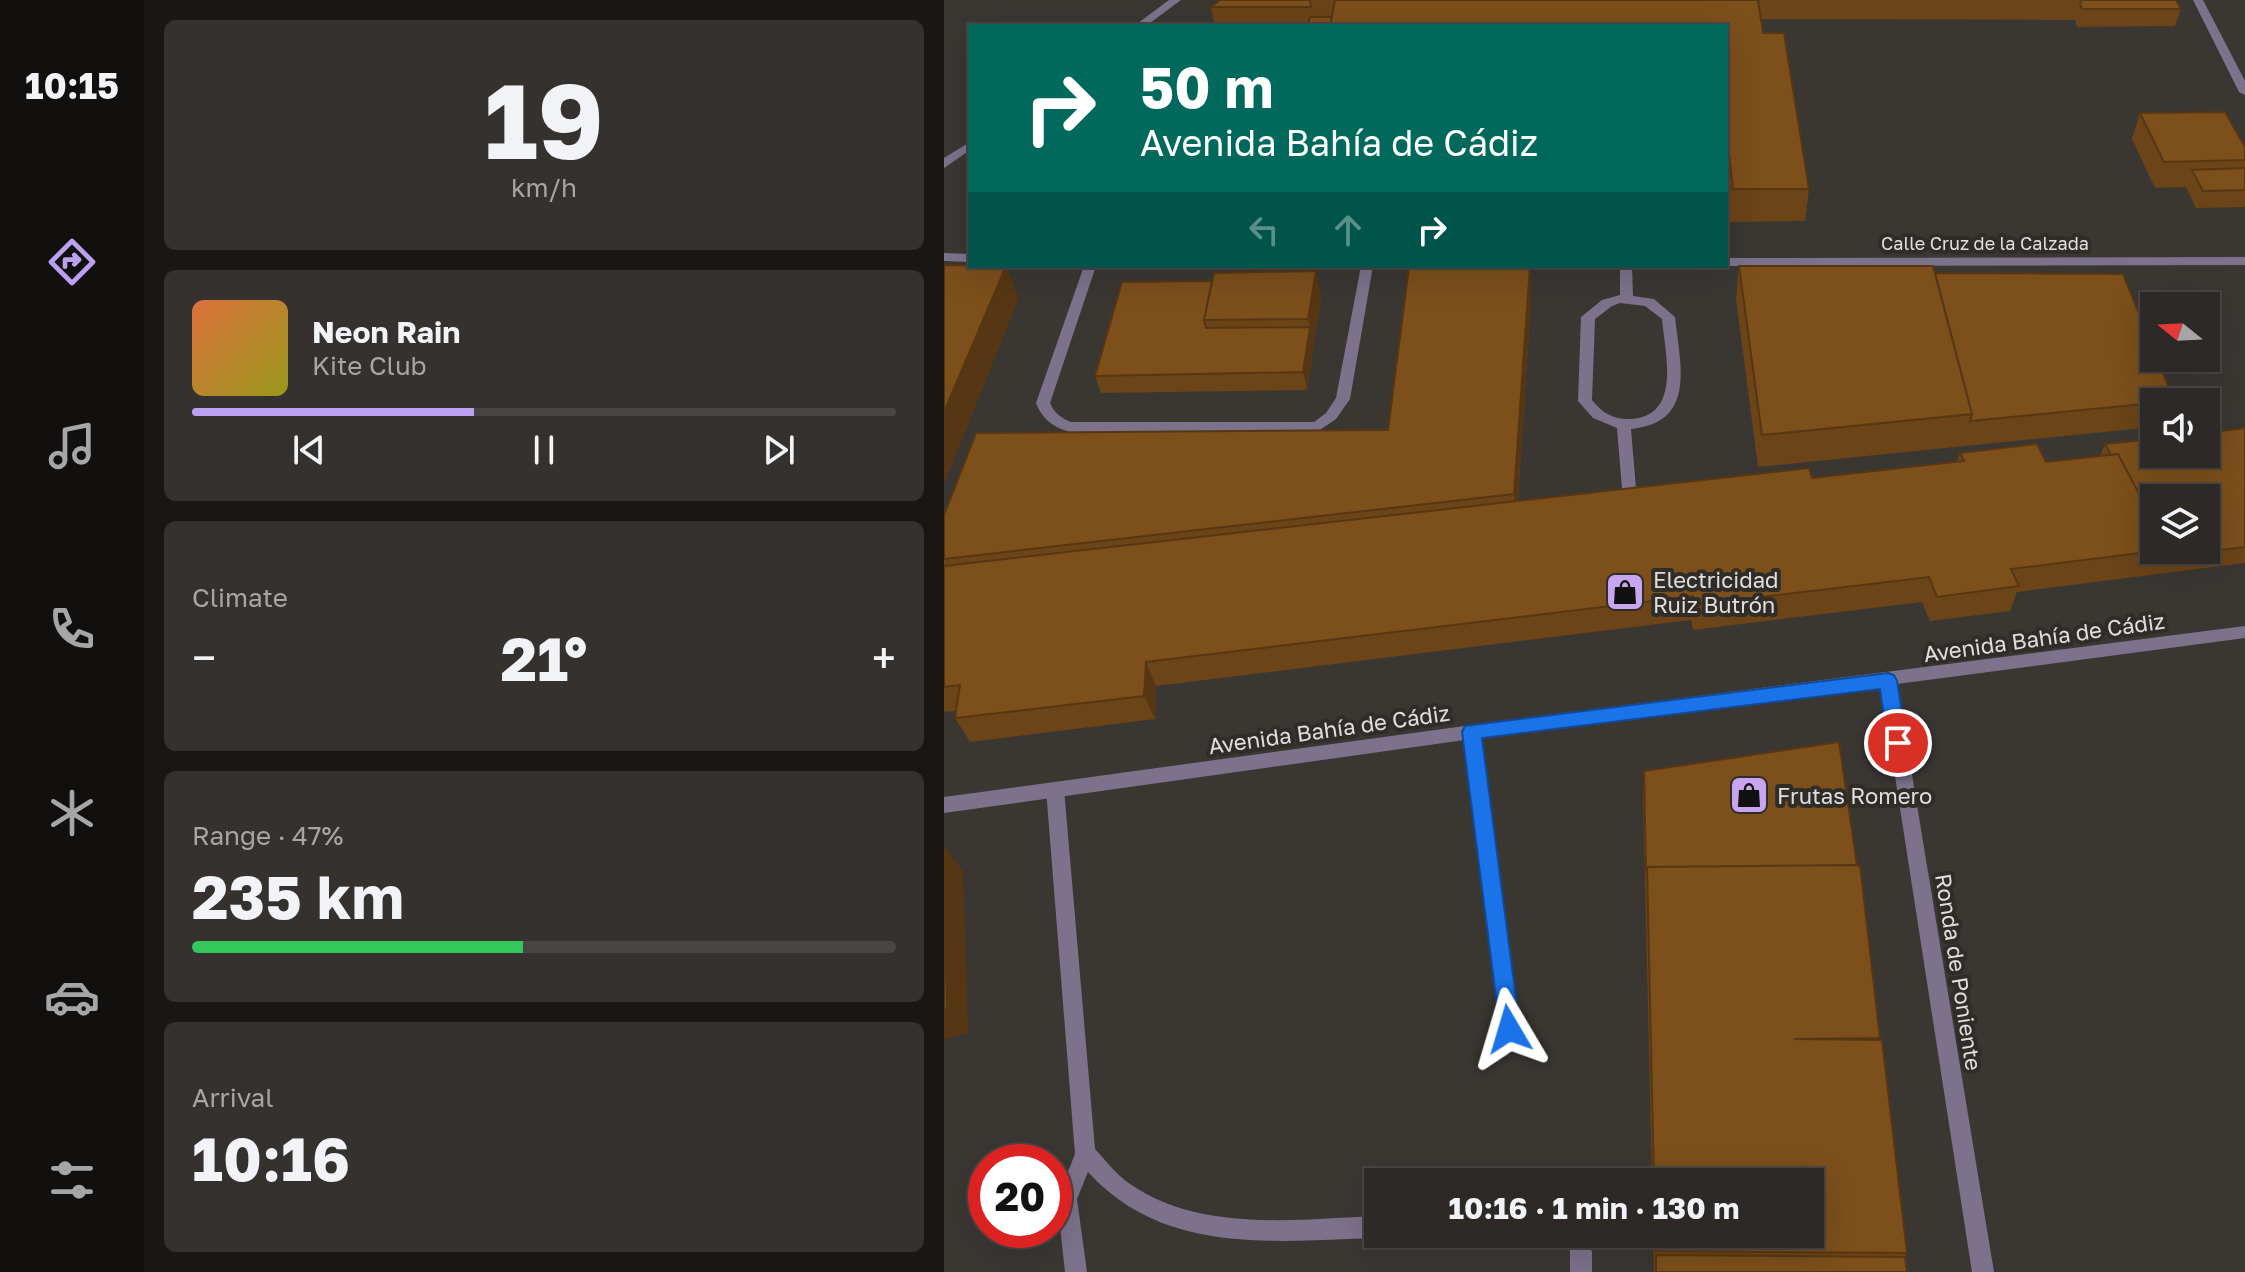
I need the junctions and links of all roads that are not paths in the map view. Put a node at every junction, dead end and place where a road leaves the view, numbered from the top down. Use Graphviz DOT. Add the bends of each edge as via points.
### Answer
graph roads {
  1 [pos="1176,0"];
  2 [pos="2198,0"];
  3 [pos="1142,24"];
  4 [pos="2245,92"];
  5 [pos="968,146"];
  6 [pos="944,164"];
  7 [pos="944,257"];
  8 [pos="968,258"];
  9 [pos="2245,261"];
  10 [pos="1728,262"];
  11 [pos="1089,268"];
  12 [pos="1367,268"];
  13 [pos="1626,268"];
  14 [pos="1627,299"];
  15 [pos="1624,424"];
  16 [pos="1630,501"];
  17 [pos="2245,632"];
  18 [pos="1888,681"];
  19 [pos="1472,732"];
  20 [pos="1055,789"];
  21 [pos="944,805"];
  22 [pos="1509,1029"];
  23 [pos="1085,1154"];
  24 [pos="1364,1227"];
  25 [pos="1579,1248"];
  26 [pos="1076,1272"];
  27 [pos="1581,1272"];
  28 [pos="1983,1272"];
  1 -- 3 [label="street"];
  2 -- 4 [label="street"];
  5 -- 6 [label="street"];
  7 -- 8 [label="street"];
  9 -- 10 [label="street, Calle Cruz de la Calzada"];
  11 -- 12 [label="street" via="1043,403 1056,422 1070,427 1317,427 1343,399"];
  13 -- 14 [label="street"];
  14 -- 15 [label="street" via="1596,309 1585,327 1585,401 1603,419"];
  14 -- 15 [label="street" via="1649,302 1668,317 1674,398 1660,417"];
  15 -- 16 [label="street"];
  17 -- 18 [label="street, Avenida Bahía de Cádiz"];
  18 -- 19 [label="street, Avenida Bahía de Cádiz"];
  18 -- 28 [label="street, Ronda de Poniente"];
  19 -- 20 [label="street, Avenida Bahía de Cádiz"];
  19 -- 22 [label="street"];
  20 -- 21 [label="street, Avenida Bahía de Cádiz"];
  20 -- 23 [label="street"];
  23 -- 24 [label="street" via="1123,1192 1164,1216 1212,1228"];
  23 -- 26 [label="street" via="1067,1199"];
  25 -- 27 [label="street"];
}
